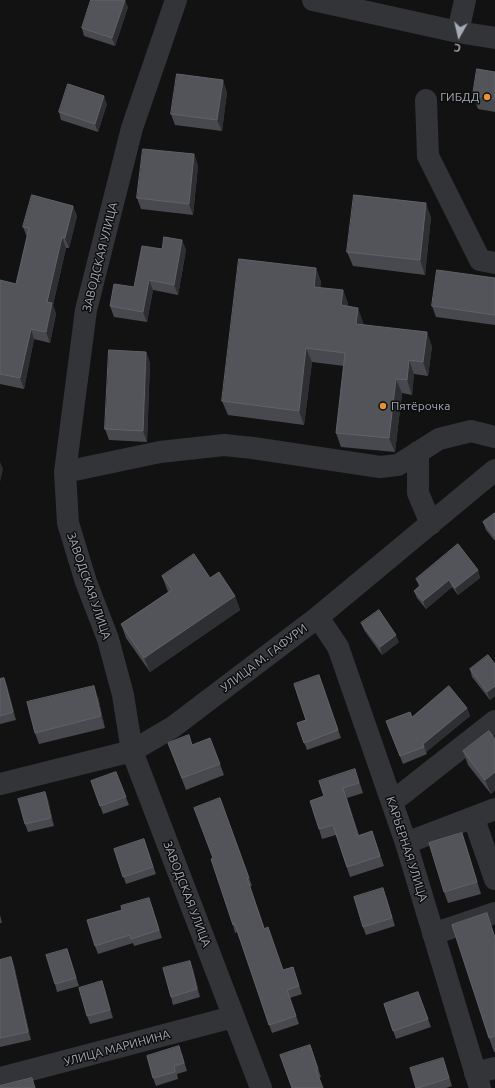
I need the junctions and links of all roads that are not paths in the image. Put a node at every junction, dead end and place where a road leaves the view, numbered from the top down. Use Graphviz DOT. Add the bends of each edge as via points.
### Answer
graph roads {
  1 [pos="176,0"];
  2 [pos="314,0"];
  3 [pos="465,0"];
  4 [pos="458,32"];
  5 [pos="495,38"];
  6 [pos="426,100"];
  7 [pos="495,263"];
  8 [pos="495,437"];
  9 [pos="418,452"];
  10 [pos="495,470"];
  11 [pos="65,472"];
  12 [pos="431,524"];
  13 [pos="318,617"];
  14 [pos="495,721"];
  15 [pos="132,751"];
  16 [pos="0,784"];
  17 [pos="392,802"];
  18 [pos="495,809"];
  19 [pos="474,818"];
  20 [pos="406,843"];
  21 [pos="495,879"];
  22 [pos="495,913"];
  23 [pos="433,934"];
  24 [pos="233,1017"];
  25 [pos="483,1076"];
  26 [pos="0,1078"];
  27 [pos="261,1088"];
  1 -- 11 [label="street, ЗАВОДСКАЯ УЛИЦА" via="132,128 86,310"];
  2 -- 4 [label="street"];
  3 -- 4 [label="street"];
  4 -- 5 [label="street"];
  6 -- 7 [label="street" via="428,156 480,260"];
  8 -- 9 [label="street" via="471,431 439,439"];
  9 -- 11 [label="street" via="398,465 380,467 224,445 160,452"];
  9 -- 12 [label="street" via="418,493"];
  10 -- 12 [label="street, УЛИЦА М. ГАФУРИ"];
  11 -- 15 [label="street, ЗАВОДСКАЯ УЛИЦА" via="68,523 86,582 108,638 123,695"];
  12 -- 13 [label="street, УЛИЦА М. ГАФУРИ"];
  13 -- 15 [label="street, УЛИЦА М. ГАФУРИ" via="173,727"];
  13 -- 17 [label="street, КАРЬЕРНАЯ УЛИЦА" via="338,647"];
  14 -- 17 [label="street"];
  15 -- 16 [label="street, УЛИЦА М. ГАФУРИ"];
  15 -- 24 [label="street, ЗАВОДСКАЯ УЛИЦА"];
  17 -- 20 [label="street, КАРЬЕРНАЯ УЛИЦА"];
  18 -- 19 [label="street"];
  19 -- 20 [label="street"];
  19 -- 21 [label="street"];
  20 -- 23 [label="street, КАРЬЕРНАЯ УЛИЦА"];
  22 -- 23 [label="street"];
  23 -- 25 [label="street, КАРЬЕРНАЯ УЛИЦА"];
  24 -- 26 [label="street, УЛИЦА МАРИНИНА"];
  24 -- 27 [label="street, ЗАВОДСКАЯ УЛИЦА"];
}
